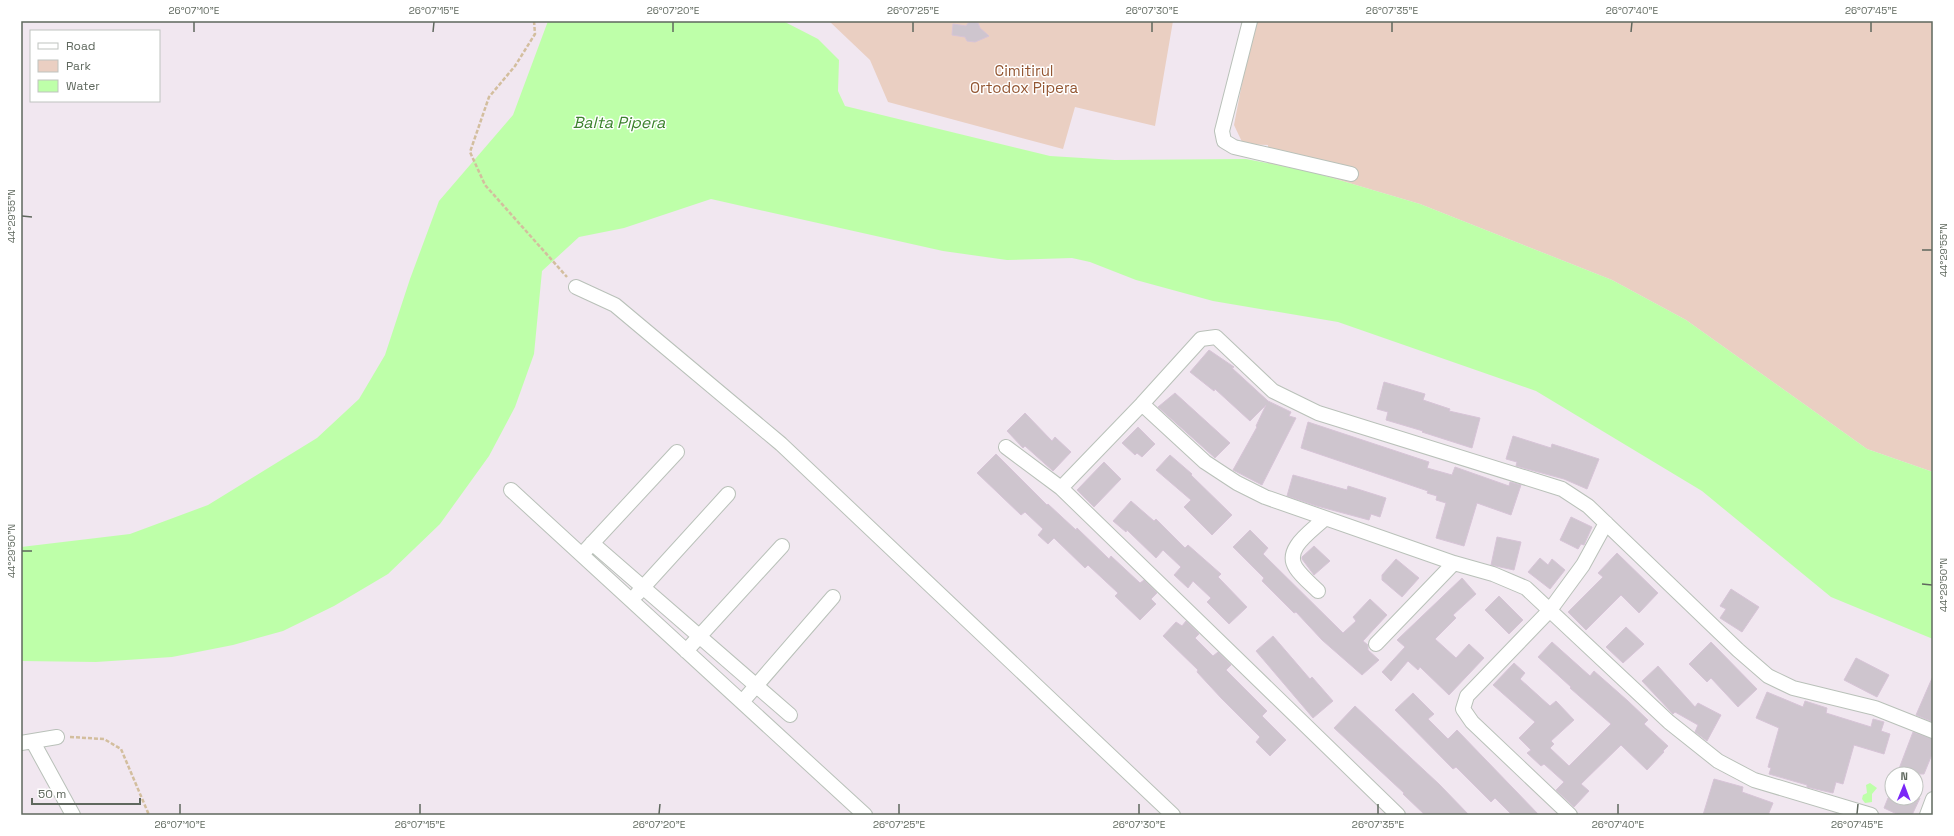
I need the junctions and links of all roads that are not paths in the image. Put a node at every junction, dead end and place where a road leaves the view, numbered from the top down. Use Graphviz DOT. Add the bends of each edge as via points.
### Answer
graph roads {
  1 [pos="1250,21"];
  2 [pos="1350,174"];
  3 [pos="576,287"];
  4 [pos="1142,404"];
  5 [pos="1006,447"];
  6 [pos="676,452"];
  7 [pos="1061,488"];
  8 [pos="511,490"];
  9 [pos="728,494"];
  10 [pos="1324,519"];
  11 [pos="1606,522"];
  12 [pos="592,543"];
  13 [pos="782,546"];
  14 [pos="581,555"];
  15 [pos="1454,563"];
  16 [pos="643,588"];
  17 [pos="1318,591"];
  18 [pos="832,596"];
  19 [pos="632,601"];
  20 [pos="1550,610"];
  21 [pos="700,636"];
  22 [pos="1376,644"];
  23 [pos="686,651"];
  24 [pos="756,686"];
  25 [pos="742,702"];
  26 [pos="790,715"];
  27 [pos="1933,731"];
  28 [pos="57,737"];
  29 [pos="27,742"];
  30 [pos="1933,799"];
  31 [pos="73,815"];
  32 [pos="865,815"];
  33 [pos="1173,815"];
  34 [pos="1398,815"];
  35 [pos="1570,815"];
  36 [pos="1871,815"];
  37 [pos="1927,815"];
  1 -- 2 [label="street" via="1222,131 1224,141 1234,148"];
  3 -- 33 [label="street" via="615,305 781,444"];
  4 -- 7 [label="street"];
  4 -- 10 [label="street" via="1205,462 1237,483 1265,497"];
  4 -- 11 [label="street" via="1201,339 1216,337 1273,391 1318,413 1562,489"];
  5 -- 7 [label="street"];
  6 -- 12 [label="street"];
  7 -- 34 [label="street"];
  8 -- 14 [label="street"];
  9 -- 16 [label="street"];
  10 -- 15 [label="street"];
  10 -- 17 [label="street" via="1294,549 1292,558 1296,568"];
  11 -- 20 [label="street" via="1584,565"];
  11 -- 27 [label="street" via="1768,676 1793,688 1875,708"];
  12 -- 14 [label="street"];
  12 -- 16 [label="street"];
  13 -- 21 [label="street"];
  14 -- 19 [label="street"];
  15 -- 20 [label="street" via="1493,574 1526,588"];
  15 -- 22 [label="street"];
  16 -- 19 [label="street"];
  16 -- 21 [label="street"];
  18 -- 24 [label="street"];
  19 -- 23 [label="street"];
  20 -- 35 [label="street" via="1467,696 1463,709 1472,722"];
  20 -- 36 [label="street" via="1669,722 1718,761 1754,780"];
  21 -- 23 [label="street"];
  21 -- 24 [label="street"];
  23 -- 25 [label="street"];
  24 -- 25 [label="street"];
  24 -- 26 [label="street"];
  25 -- 32 [label="street"];
  28 -- 29 [label="street"];
  29 -- 31 [label="street"];
  30 -- 37 [label="street"];
}
